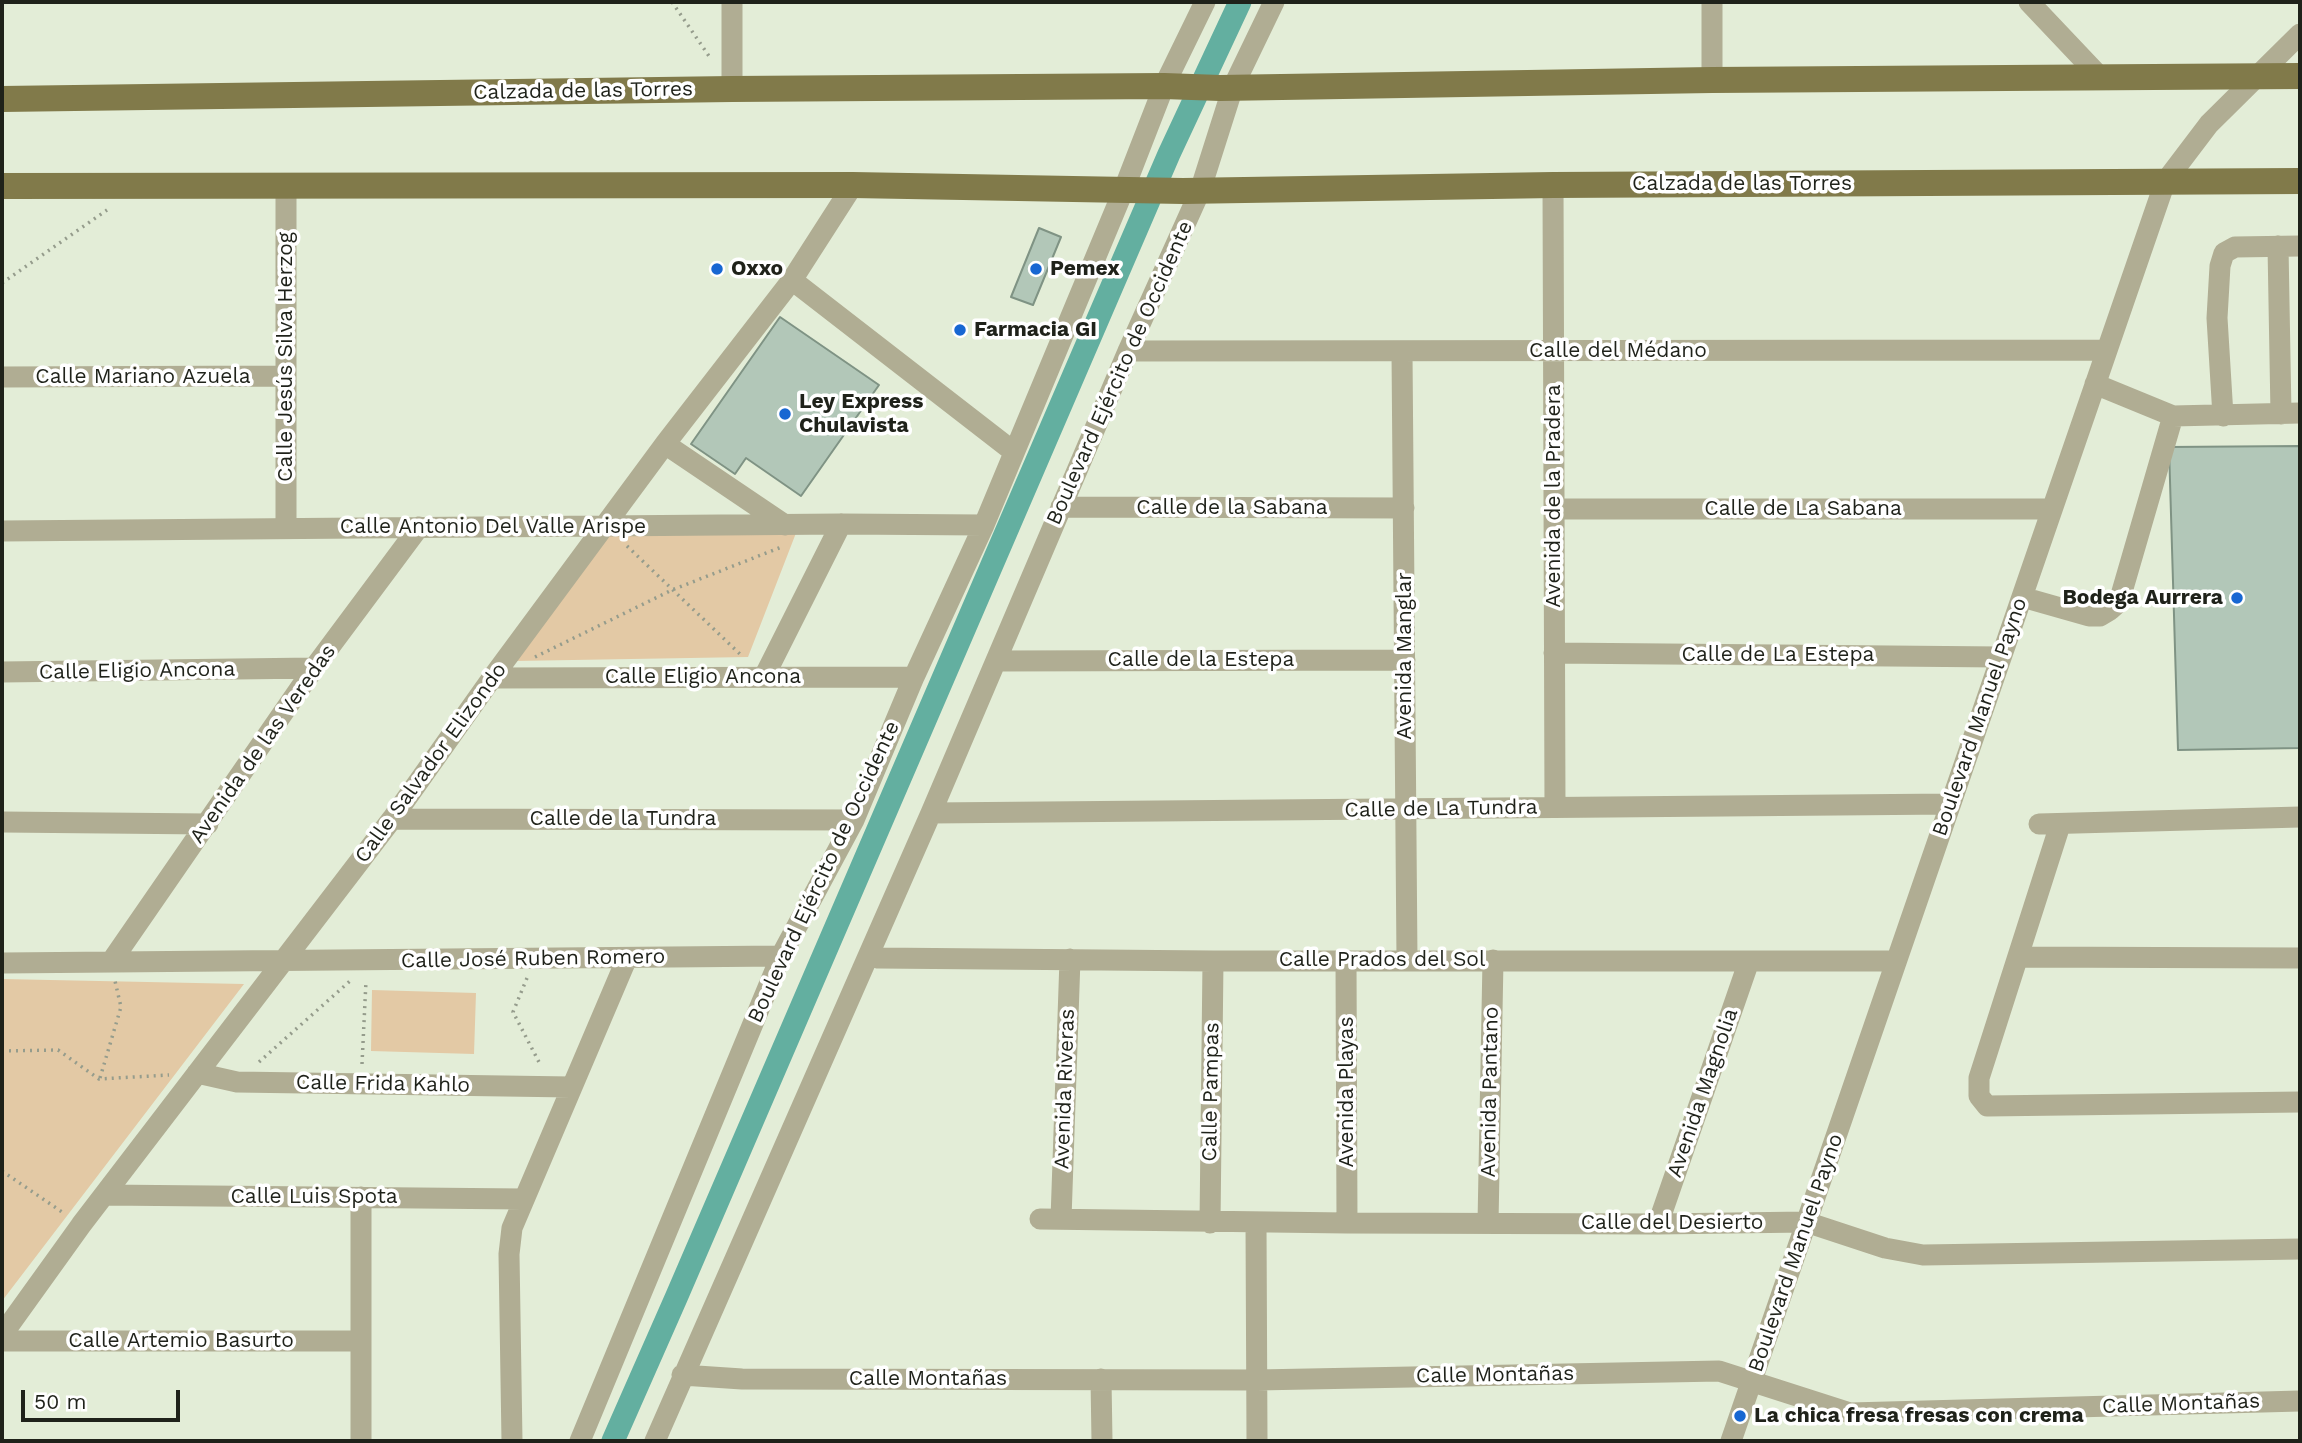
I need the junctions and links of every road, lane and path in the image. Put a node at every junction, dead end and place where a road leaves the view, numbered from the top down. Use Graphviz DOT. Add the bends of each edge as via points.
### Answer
graph roads {
  1 [pos="672,2"];
  2 [pos="732,2"];
  3 [pos="1205,2"];
  4 [pos="1274,2"];
  5 [pos="1712,2"];
  6 [pos="2029,2"];
  7 [pos="2300,34"];
  8 [pos="2300,76"];
  9 [pos="2100,77"];
  10 [pos="2256,77"];
  11 [pos="1712,80"];
  12 [pos="1177,86"];
  13 [pos="1227,88"];
  14 [pos="732,89"];
  15 [pos="2,99"];
  16 [pos="2300,181"];
  17 [pos="2165,182"];
  18 [pos="2,186"];
  19 [pos="286,186"];
  20 [pos="853,186"];
  21 [pos="1553,186"];
  22 [pos="1135,190"];
  23 [pos="1191,191"];
  24 [pos="110,208"];
  25 [pos="2278,246"];
  26 [pos="2300,246"];
  27 [pos="792,280"];
  28 [pos="2,283"];
  29 [pos="2107,350"];
  30 [pos="1128,351"];
  31 [pos="1554,351"];
  32 [pos="1402,352"];
  33 [pos="285,376"];
  34 [pos="2,377"];
  35 [pos="2095,384"];
  36 [pos="2290,413"];
  37 [pos="2173,416"];
  38 [pos="2223,416"];
  39 [pos="665,444"];
  40 [pos="1014,452"];
  41 [pos="1061,507"];
  42 [pos="1404,508"];
  43 [pos="1554,509"];
  44 [pos="2052,509"];
  45 [pos="841,524"];
  46 [pos="984,525"];
  47 [pos="606,526"];
  48 [pos="419,527"];
  49 [pos="286,528"];
  50 [pos="2,531"];
  51 [pos="787,535"];
  52 [pos="672,590"];
  53 [pos="2022,597"];
  54 [pos="1554,653"];
  55 [pos="2001,657"];
  56 [pos="528,660"];
  57 [pos="1405,660"];
  58 [pos="997,661"];
  59 [pos="314,668"];
  60 [pos="2,672"];
  61 [pos="765,677"];
  62 [pos="914,677"];
  63 [pos="492,678"];
  64 [pos="1950,804"];
  65 [pos="1555,807"];
  66 [pos="1406,809"];
  67 [pos="931,813"];
  68 [pos="2300,817"];
  69 [pos="392,819"];
  70 [pos="853,820"];
  71 [pos="2,822"];
  72 [pos="208,824"];
  73 [pos="2039,824"];
  74 [pos="2060,825"];
  75 [pos="869,955"];
  76 [pos="781,956"];
  77 [pos="2018,957"];
  78 [pos="627,958"];
  79 [pos="2300,958"];
  80 [pos="536,959"];
  81 [pos="1070,959"];
  82 [pos="1346,960"];
  83 [pos="1407,960"];
  84 [pos="1493,960"];
  85 [pos="285,961"];
  86 [pos="1213,961"];
  87 [pos="1749,961"];
  88 [pos="1896,961"];
  89 [pos="111,962"];
  90 [pos="2,963"];
  91 [pos="373,963"];
  92 [pos="2,1051"];
  93 [pos="197,1073"];
  94 [pos="99,1079"];
  95 [pos="237,1082"];
  96 [pos="360,1084"];
  97 [pos="561,1087"];
  98 [pos="2300,1101"];
  99 [pos="2,1171"];
  100 [pos="105,1195"];
  101 [pos="361,1197"];
  102 [pos="523,1199"];
  103 [pos="1040,1219"];
  104 [pos="1061,1219"];
  105 [pos="1806,1222"];
  106 [pos="1210,1223"];
  107 [pos="1256,1223"];
  108 [pos="1347,1223"];
  109 [pos="1488,1223"];
  110 [pos="1658,1224"];
  111 [pos="81,1225"];
  112 [pos="2300,1249"];
  113 [pos="2,1335"];
  114 [pos="2,1341"];
  115 [pos="361,1341"];
  116 [pos="682,1375"];
  117 [pos="1101,1380"];
  118 [pos="1257,1380"];
  119 [pos="1752,1380"];
  120 [pos="2300,1401"];
  121 [pos="361,1441"];
  122 [pos="512,1441"];
  123 [pos="580,1441"];
  124 [pos="655,1441"];
  125 [pos="1102,1441"];
  126 [pos="1257,1441"];
  127 [pos="1731,1441"];
  1 -- 14 [label="path"];
  2 -- 14 [label="street"];
  3 -- 12 [label="street, Boulevard Ejército de Occidente"];
  4 -- 13 [label="street, Boulevard Ejército de Occidente"];
  5 -- 11 [label="street"];
  6 -- 9 [label="street"];
  7 -- 10 [label="street, Boulevard Manuel Payno"];
  8 -- 10 [label="main road"];
  9 -- 10 [label="main road"];
  9 -- 11 [label="main road"];
  10 -- 17 [label="street, Boulevard Manuel Payno" via="2210,124"];
  11 -- 13 [label="main road"];
  12 -- 13 [label="main road, Calzada de las Torres"];
  12 -- 14 [label="main road, Calzada de las Torres"];
  12 -- 22 [label="street, Boulevard Ejército de Occidente"];
  13 -- 23 [label="street, Boulevard Ejército de Occidente"];
  14 -- 15 [label="main road, Calzada de las Torres"];
  16 -- 17 [label="main road, Calzada de las Torres"];
  17 -- 21 [label="main road, Calzada de las Torres"];
  17 -- 29 [label="street, Boulevard Manuel Payno"];
  18 -- 19 [label="main road"];
  19 -- 20 [label="main road"];
  19 -- 33 [label="street, Calle Jesús Silva Herzog"];
  20 -- 22 [label="main road"];
  20 -- 27 [label="street, Calle Salvador Elizondo"];
  21 -- 23 [label="main road, Calzada de las Torres"];
  21 -- 31 [label="street, Avenida de la Pradera"];
  22 -- 23 [label="main road, Calzada de las Torres"];
  22 -- 40 [label="street, Boulevard Ejército de Occidente"];
  23 -- 30 [label="street, Boulevard Ejército de Occidente"];
  24 -- 28 [label="path"];
  25 -- 26 [label="street"];
  25 -- 36 [label="street"];
  25 -- 38 [label="street" via="2235,247 2224,253 2217,318"];
  27 -- 39 [label="street, Calle Salvador Elizondo"];
  27 -- 40 [label="street"];
  29 -- 31 [label="street, Calle del Médano"];
  29 -- 35 [label="street, Boulevard Manuel Payno"];
  30 -- 32 [label="street, Calle del Médano"];
  30 -- 41 [label="street, Boulevard Ejército de Occidente"];
  31 -- 32 [label="street, Calle del Médano"];
  31 -- 43 [label="street, Avenida de la Pradera"];
  32 -- 42 [label="street, Avenida Manglar"];
  33 -- 34 [label="street, Calle Mariano Azuela"];
  33 -- 49 [label="street, Calle Jesús Silva Herzog"];
  35 -- 37 [label="street"];
  35 -- 44 [label="street, Boulevard Manuel Payno"];
  36 -- 38 [label="street"];
  37 -- 38 [label="street"];
  37 -- 53 [label="street" via="2119,602 2100,616 2089,616"];
  39 -- 47 [label="street, Calle Salvador Elizondo"];
  39 -- 51 [label="street"];
  40 -- 46 [label="street, Boulevard Ejército de Occidente"];
  41 -- 42 [label="street, Calle de la Sabana"];
  41 -- 58 [label="street, Boulevard Ejército de Occidente"];
  42 -- 57 [label="street, Avenida Manglar"];
  43 -- 44 [label="street, Calle de La Sabana"];
  43 -- 54 [label="street, Avenida de la Pradera"];
  44 -- 53 [label="street, Boulevard Manuel Payno"];
  45 -- 46 [label="street, Calle Antonio Del Valle Arispe"];
  45 -- 51 [label="street, Calle Antonio Del Valle Arispe"];
  45 -- 61 [label="street"];
  46 -- 62 [label="street, Boulevard Ejército de Occidente"];
  47 -- 48 [label="street, Calle Antonio Del Valle Arispe"];
  47 -- 51 [label="street, Calle Antonio Del Valle Arispe"];
  47 -- 52 [label="path"];
  47 -- 63 [label="street, Calle Salvador Elizondo"];
  48 -- 49 [label="street, Calle Antonio Del Valle Arispe"];
  48 -- 59 [label="street, Avenida de las Veredas"];
  49 -- 50 [label="street, Calle Antonio Del Valle Arispe"];
  51 -- 52 [label="path"];
  52 -- 56 [label="path"];
  52 -- 61 [label="path"];
  53 -- 55 [label="street, Boulevard Manuel Payno"];
  54 -- 55 [label="street, Calle de La Estepa"];
  54 -- 65 [label="street, Avenida de la Pradera"];
  55 -- 64 [label="street, Boulevard Manuel Payno"];
  57 -- 58 [label="street, Calle de la Estepa"];
  57 -- 66 [label="street, Avenida Manglar"];
  58 -- 67 [label="street, Boulevard Ejército de Occidente"];
  59 -- 60 [label="street, Calle Eligio Ancona"];
  59 -- 72 [label="street, Avenida de las Veredas"];
  61 -- 62 [label="street, Calle Eligio Ancona"];
  61 -- 63 [label="street, Calle Eligio Ancona"];
  62 -- 70 [label="street, Boulevard Ejército de Occidente"];
  63 -- 69 [label="street, Calle Salvador Elizondo"];
  64 -- 65 [label="street, Calle de La Tundra"];
  64 -- 88 [label="street, Boulevard Manuel Payno"];
  65 -- 66 [label="street, Calle de La Tundra"];
  66 -- 67 [label="street, Calle de La Tundra"];
  66 -- 83 [label="street, Avenida Manglar"];
  67 -- 75 [label="street, Boulevard Ejército de Occidente"];
  68 -- 74 [label="street"];
  69 -- 70 [label="street, Calle de la Tundra"];
  69 -- 85 [label="street, Calle Salvador Elizondo"];
  70 -- 76 [label="street, Boulevard Ejército de Occidente"];
  71 -- 72 [label="street"];
  72 -- 89 [label="street, Avenida de las Veredas"];
  73 -- 74 [label="street"];
  74 -- 77 [label="street"];
  75 -- 81 [label="street, Calle Prados del Sol"];
  75 -- 116 [label="street, Boulevard Ejército de Occidente"];
  76 -- 78 [label="street, Calle José Ruben Romero"];
  76 -- 123 [label="street, Boulevard Ejército de Occidente"];
  77 -- 79 [label="street"];
  77 -- 98 [label="street" via="1979,1079 1979,1097 1987,1106"];
  78 -- 80 [label="street, Calle José Ruben Romero"];
  78 -- 97 [label="street"];
  80 -- 91 [label="street, Calle José Ruben Romero"];
  80 -- 97 [label="path" via="513,1012"];
  81 -- 86 [label="street, Calle Prados del Sol"];
  81 -- 104 [label="street, Avenida Riveras"];
  82 -- 83 [label="street, Calle Prados del Sol"];
  82 -- 86 [label="street, Calle Prados del Sol"];
  82 -- 108 [label="street, Avenida Playas"];
  83 -- 84 [label="street, Calle Prados del Sol"];
  84 -- 87 [label="street, Calle Prados del Sol"];
  84 -- 109 [label="street, Avenida Pantano"];
  85 -- 89 [label="street, Calle José Ruben Romero"];
  85 -- 91 [label="street, Calle José Ruben Romero"];
  85 -- 93 [label="street, Calle Salvador Elizondo"];
  86 -- 106 [label="street, Calle Pampas"];
  87 -- 88 [label="street, Calle Prados del Sol"];
  87 -- 110 [label="street, Avenida Magnolia"];
  88 -- 105 [label="street, Boulevard Manuel Payno"];
  89 -- 90 [label="street, Calle José Ruben Romero"];
  89 -- 94 [label="path" via="121,1007"];
  91 -- 95 [label="path"];
  91 -- 96 [label="path"];
  92 -- 94 [label="path" via="58,1050"];
  93 -- 94 [label="path"];
  93 -- 95 [label="street, Calle Frida Kahlo"];
  93 -- 100 [label="street, Calle Salvador Elizondo"];
  95 -- 96 [label="street, Calle Frida Kahlo"];
  96 -- 97 [label="street, Calle Frida Kahlo"];
  97 -- 102 [label="street"];
  99 -- 111 [label="path"];
  100 -- 101 [label="street, Calle Luis Spota"];
  100 -- 111 [label="street, Calle Salvador Elizondo"];
  101 -- 102 [label="street, Calle Luis Spota"];
  101 -- 115 [label="street"];
  102 -- 122 [label="street" via="512,1228 509,1254"];
  103 -- 104 [label="street, Calle del Desierto"];
  104 -- 106 [label="street, Calle del Desierto"];
  105 -- 110 [label="street, Calle del Desierto"];
  105 -- 112 [label="street, Calle del Desierto" via="1923,1255"];
  105 -- 119 [label="street, Boulevard Manuel Payno"];
  106 -- 107 [label="street, Calle del Desierto"];
  107 -- 108 [label="street, Calle del Desierto"];
  107 -- 118 [label="street"];
  108 -- 109 [label="street, Calle del Desierto"];
  109 -- 110 [label="street, Calle del Desierto"];
  111 -- 113 [label="street, Calle Salvador Elizondo"];
  114 -- 115 [label="street, Calle Artemio Basurto"];
  115 -- 121 [label="street"];
  116 -- 117 [label="street, Calle Montañas"];
  116 -- 124 [label="street, Boulevard Ejército de Occidente"];
  117 -- 118 [label="street, Calle Montañas"];
  117 -- 125 [label="street"];
  118 -- 119 [label="street, Calle Montañas" via="1719,1371"];
  118 -- 126 [label="street"];
  119 -- 120 [label="street, Calle Montañas" via="1850,1413"];
  119 -- 127 [label="street, Boulevard Manuel Payno"];
}
